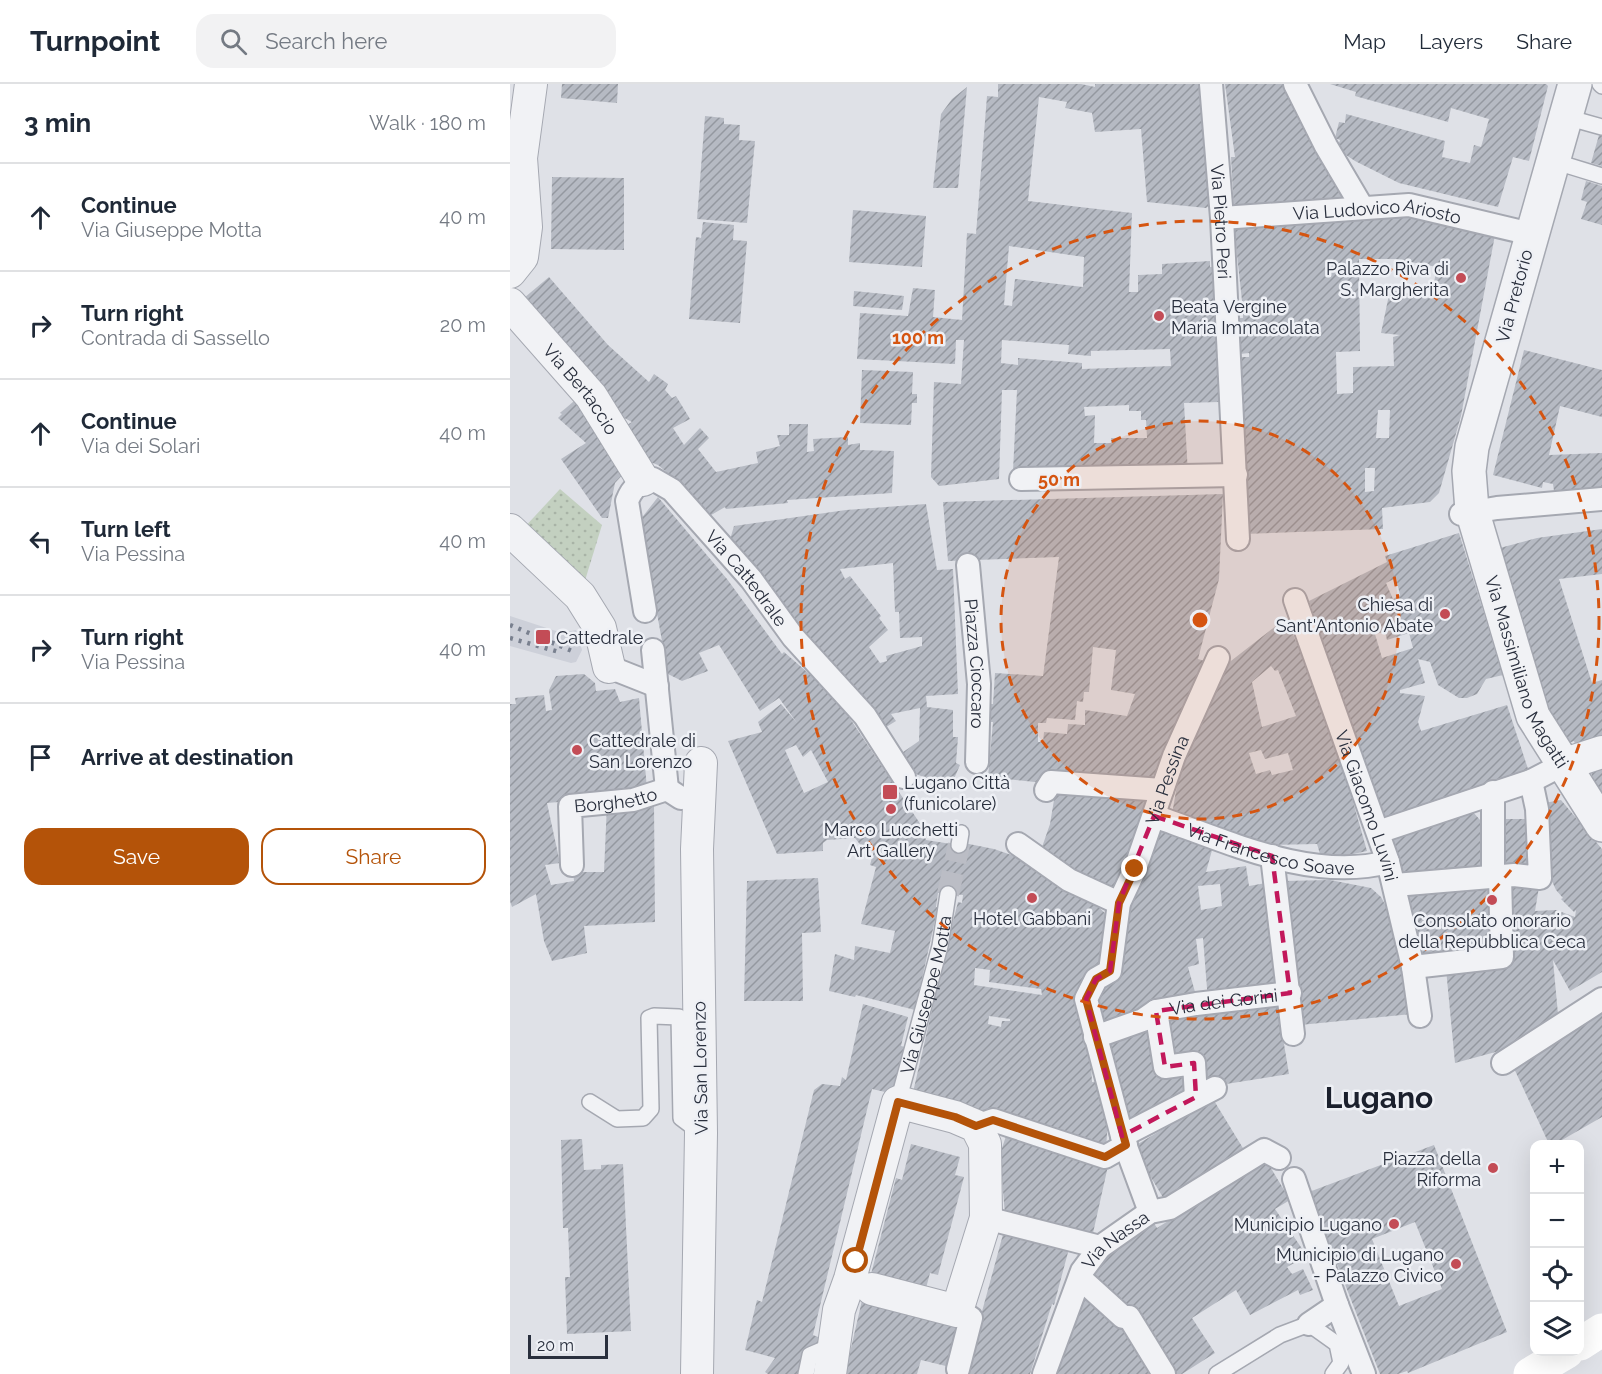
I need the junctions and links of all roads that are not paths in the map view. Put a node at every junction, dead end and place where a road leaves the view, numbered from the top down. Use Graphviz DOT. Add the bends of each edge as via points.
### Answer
graph roads {
  1 [pos="531,84"];
  2 [pos="1211,84"];
  3 [pos="1295,84"];
  4 [pos="1575,84"];
  5 [pos="1566,117"];
  6 [pos="1602,127"];
  7 [pos="1553,161"];
  8 [pos="1602,176"];
  9 [pos="1362,207"];
  10 [pos="1222,218"];
  11 [pos="1531,234"];
  12 [pos="510,272"];
  13 [pos="510,304"];
  14 [pos="1236,474"];
  15 [pos="1021,479"];
  16 [pos="643,480"];
  17 [pos="1602,499"];
  18 [pos="1466,513"];
  19 [pos="510,530"];
  20 [pos="1238,539"];
  21 [pos="968,566"];
  22 [pos="610,587"];
  23 [pos="1295,600"];
  24 [pos="645,611"];
  25 [pos="653,650"];
  26 [pos="1218,658"];
  27 [pos="609,667"];
  28 [pos="657,686"];
  29 [pos="1602,752"];
  30 [pos="977,762"];
  31 [pos="701,763"];
  32 [pos="1562,765"];
  33 [pos="904,777"];
  34 [pos="1531,781"];
  35 [pos="1046,790"];
  36 [pos="1162,790"];
  37 [pos="1493,792"];
  38 [pos="1154,816"];
  39 [pos="1602,825"];
  40 [pos="1378,831"];
  41 [pos="1018,844"];
  42 [pos="1272,856"];
  43 [pos="1388,862"];
  44 [pos="572,865"];
  45 [pos="1497,877"];
  46 [pos="1395,885"];
  47 [pos="948,894"];
  48 [pos="1119,903"];
  49 [pos="1413,967"];
  50 [pos="1290,993"];
  51 [pos="1602,999"];
  52 [pos="1156,1011"];
  53 [pos="1420,1016"];
  54 [pos="1293,1034"];
  55 [pos="1095,1037"];
  56 [pos="1503,1063"];
  57 [pos="590,1102"];
  58 [pos="898,1102"];
  59 [pos="976,1126"];
  60 [pos="701,1133"];
  61 [pos="1124,1140"];
  62 [pos="1279,1158"];
  63 [pos="1294,1179"];
  64 [pos="1150,1212"];
  65 [pos="986,1218"];
  66 [pos="1100,1248"];
  67 [pos="1080,1278"];
  68 [pos="872,1289"];
  69 [pos="1336,1305"];
  70 [pos="957,1311"];
  71 [pos="1309,1324"];
  72 [pos="1602,1330"];
  73 [pos="1584,1341"];
  74 [pos="1560,1356"];
  75 [pos="826,1362"];
  76 [pos="958,1370"];
  77 [pos="697,1374"];
  78 [pos="806,1374"];
  79 [pos="1044,1374"];
  80 [pos="1164,1374"];
  81 [pos="1216,1374"];
  82 [pos="1333,1374"];
  83 [pos="1364,1374"];
  84 [pos="1530,1374"];
  1 -- 12 [label="street" via="521,158 526,227 522,257"];
  2 -- 10 [label="street, Via Pietro Peri"];
  3 -- 9 [label="street"];
  4 -- 5 [label="street, Via Pretorio"];
  5 -- 6 [label="lane"];
  5 -- 7 [label="street, Via Pretorio"];
  7 -- 8 [label="lane"];
  7 -- 11 [label="street, Via Pretorio"];
  9 -- 10 [label="street, Via Ludovico Ariosto"];
  9 -- 11 [label="street, Via Ludovico Ariosto" via="1409,205"];
  10 -- 14 [label="street, Via Pietro Peri"];
  11 -- 18 [label="street, Via Pretorio" via="1473,447"];
  13 -- 16 [label="street, Via Bertaccio" via="591,396"];
  14 -- 15 [label="street"];
  14 -- 20 [label="street, Via Pietro Peri"];
  16 -- 22 [label="street" via="627,501"];
  16 -- 33 [label="street, Via Cattedrale" via="653,478 672,490 751,579 793,637 865,716"];
  17 -- 18 [label="street"];
  18 -- 32 [label="street, Via Massimiliano Magatti" via="1533,716"];
  19 -- 22 [label="street"];
  21 -- 30 [label="street, Piazza Cioccaro" via="979,684"];
  22 -- 24 [label="street"];
  22 -- 27 [label="street" via="600,628"];
  23 -- 40 [label="street, Via Giacomo Luvini"];
  25 -- 28 [label="street"];
  26 -- 36 [label="street, Via Pessina"];
  27 -- 28 [label="street"];
  28 -- 44 [label="street, Borghetto" via="674,794 570,806"];
  29 -- 32 [label="street"];
  31 -- 60 [label="street, Via San Lorenzo" via="697,849"];
  32 -- 34 [label="street"];
  32 -- 39 [label="street, Via Massimiliano Magatti"];
  34 -- 37 [label="street"];
  34 -- 45 [label="street" via="1537,809 1540,878"];
  35 -- 36 [label="street" via="1051,782"];
  36 -- 38 [label="street, Via Pessina"];
  37 -- 40 [label="street"];
  37 -- 45 [label="street"];
  38 -- 42 [label="street, Via Francesco Soave"];
  38 -- 48 [label="street, Via Pessina"];
  40 -- 43 [label="street, Via Giacomo Luvini"];
  41 -- 48 [label="street" via="1069,880"];
  42 -- 43 [label="street, Via Francesco Soave" via="1329,868 1365,868"];
  42 -- 50 [label="street"];
  43 -- 46 [label="street, Via Giacomo Luvini"];
  45 -- 46 [label="street"];
  45 -- 49 [label="street" via="1502,957"];
  46 -- 49 [label="street, Via Giacomo Luvini"];
  47 -- 58 [label="lane, Via Giuseppe Motta" via="940,946"];
  48 -- 55 [label="street, Via Pessina" via="1110,971 1096,979 1086,999"];
  49 -- 53 [label="street, Via Giacomo Luvini"];
  50 -- 52 [label="street, Via dei Gorini"];
  50 -- 54 [label="street"];
  51 -- 56 [label="street"];
  52 -- 55 [label="street, Via dei Gorini" via="1143,1020"];
  52 -- 61 [label="street, Via dei Gorini" via="1165,1067 1194,1063 1205,1092"];
  55 -- 61 [label="street, Via Pessina"];
  57 -- 60 [label="lane" via="617,1119 643,1118 651,1109 649,1018 680,1017 681,1118"];
  58 -- 59 [label="street"];
  58 -- 75 [label="street, Via Giuseppe Motta"];
  59 -- 61 [label="street" via="993,1120 1105,1157"];
  59 -- 65 [label="street" via="986,1144"];
  60 -- 77 [label="street, Via San Lorenzo"];
  61 -- 64 [label="street, Via Pessina"];
  62 -- 64 [label="street, Via Nassa" via="1264,1150 1170,1208"];
  63 -- 69 [label="street"];
  64 -- 66 [label="street, Via Nassa"];
  65 -- 66 [label="street"];
  65 -- 70 [label="street"];
  66 -- 67 [label="street, Via Nassa"];
  67 -- 79 [label="street, Via Nassa"];
  67 -- 80 [label="street" via="1123,1317 1129,1317"];
  68 -- 70 [label="street"];
  69 -- 71 [label="street"];
  69 -- 83 [label="street"];
  70 -- 76 [label="street" via="971,1318"];
  71 -- 81 [label="lane" via="1280,1335"];
  71 -- 82 [label="lane" via="1336,1344 1341,1363"];
  72 -- 73 [label="main road"];
  74 -- 84 [label="main road"];
  75 -- 78 [label="lane" via="810,1355"];
}
